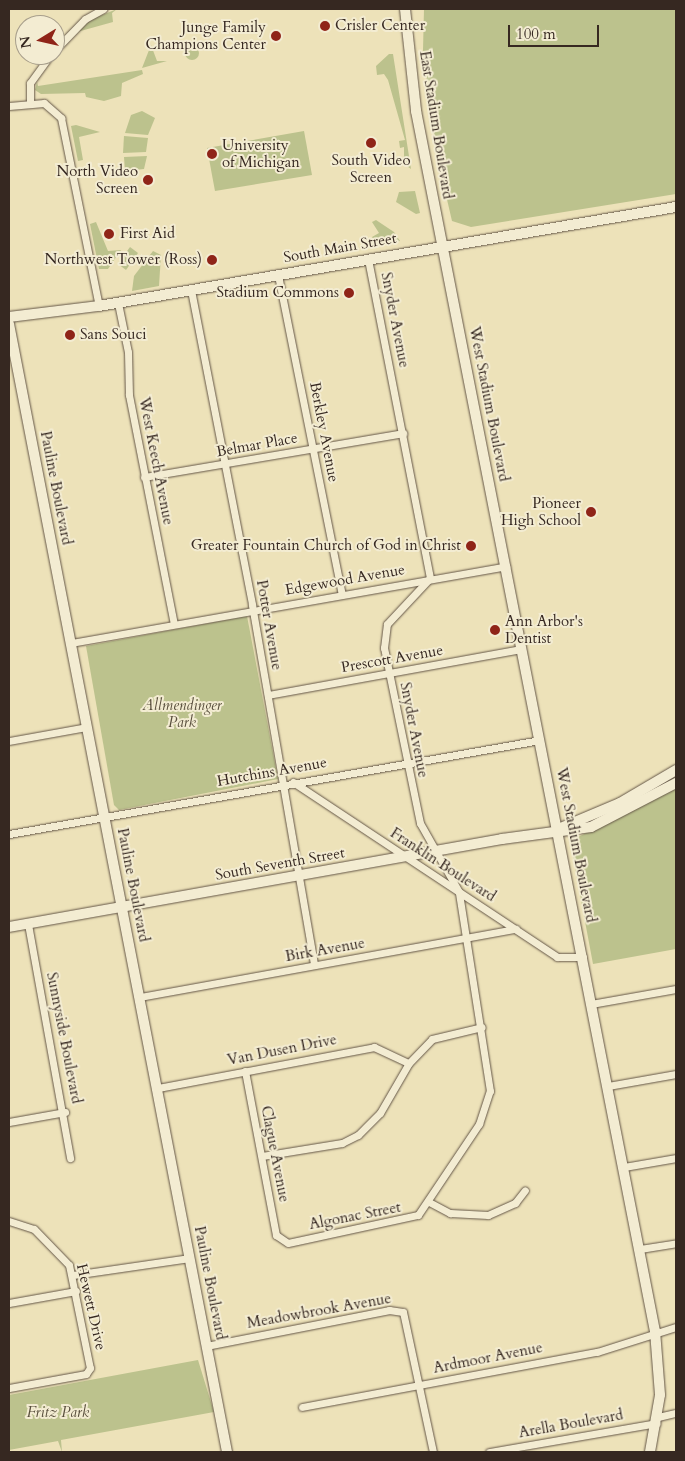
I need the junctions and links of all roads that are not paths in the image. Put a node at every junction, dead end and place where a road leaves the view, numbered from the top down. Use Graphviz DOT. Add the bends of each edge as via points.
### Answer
graph roads {
  1 [pos="103,9"];
  2 [pos="405,9"];
  3 [pos="65,39"];
  4 [pos="43,65"];
  5 [pos="30,102"];
  6 [pos="9,106"];
  7 [pos="676,207"];
  8 [pos="443,246"];
  9 [pos="368,258"];
  10 [pos="278,275"];
  11 [pos="191,290"];
  12 [pos="118,303"];
  13 [pos="99,306"];
  14 [pos="9,317"];
  15 [pos="9,324"];
  16 [pos="403,433"];
  17 [pos="313,449"];
  18 [pos="225,464"];
  19 [pos="144,477"];
  20 [pos="506,566"];
  21 [pos="430,578"];
  22 [pos="342,595"];
  23 [pos="253,610"];
  24 [pos="174,624"];
  25 [pos="71,643"];
  26 [pos="522,649"];
  27 [pos="388,673"];
  28 [pos="268,695"];
  29 [pos="87,726"];
  30 [pos="540,740"];
  31 [pos="9,741"];
  32 [pos="406,763"];
  33 [pos="676,770"];
  34 [pos="292,782"];
  35 [pos="283,783"];
  36 [pos="676,784"];
  37 [pos="105,817"];
  38 [pos="557,829"];
  39 [pos="9,834"];
  40 [pos="434,851"];
  41 [pos="403,856"];
  42 [pos="298,876"];
  43 [pos="459,892"];
  44 [pos="122,907"];
  45 [pos="28,924"];
  46 [pos="9,927"];
  47 [pos="516,929"];
  48 [pos="466,940"];
  49 [pos="583,957"];
  50 [pos="314,965"];
  51 [pos="676,989"];
  52 [pos="140,997"];
  53 [pos="591,1004"];
  54 [pos="482,1027"];
  55 [pos="409,1063"];
  56 [pos="246,1071"];
  57 [pos="676,1074"];
  58 [pos="608,1086"];
  59 [pos="158,1088"];
  60 [pos="65,1112"];
  61 [pos="9,1122"];
  62 [pos="262,1156"];
  63 [pos="70,1158"];
  64 [pos="676,1158"];
  65 [pos="624,1167"];
  66 [pos="525,1190"];
  67 [pos="429,1202"];
  68 [pos="9,1222"];
  69 [pos="281,1242"];
  70 [pos="676,1243"];
  71 [pos="640,1249"];
  72 [pos="190,1258"];
  73 [pos="73,1275"];
  74 [pos="76,1292"];
  75 [pos="9,1303"];
  76 [pos="676,1327"];
  77 [pos="655,1331"];
  78 [pos="206,1346"];
  79 [pos="420,1385"];
  80 [pos="9,1388"];
  81 [pos="302,1407"];
  82 [pos="676,1413"];
  83 [pos="657,1420"];
  84 [pos="227,1452"];
  85 [pos="433,1452"];
  86 [pos="489,1452"];
  87 [pos="650,1452"];
  1 -- 3 [label="street" via="79,24"];
  2 -- 8 [label="main road, East Stadium Boulevard" via="416,111"];
  4 -- 5 [label="street" via="30,83"];
  5 -- 6 [label="street"];
  5 -- 13 [label="street" via="50,105 61,118"];
  7 -- 8 [label="main road, South Main Street"];
  8 -- 9 [label="main road, South Main Street"];
  8 -- 20 [label="main road, West Stadium Boulevard"];
  9 -- 10 [label="main road, South Main Street"];
  9 -- 16 [label="street, Snyder Avenue"];
  10 -- 11 [label="main road, South Main Street"];
  10 -- 17 [label="street, Berkley Avenue"];
  11 -- 12 [label="main road, South Main Street"];
  11 -- 18 [label="street, Potter Avenue"];
  12 -- 13 [label="main road, South Main Street"];
  12 -- 19 [label="street, West Keech Avenue"];
  13 -- 14 [label="main road, South Main Street"];
  15 -- 25 [label="main road, Pauline Boulevard"];
  16 -- 17 [label="street, Belmar Place"];
  16 -- 21 [label="street, Snyder Avenue"];
  17 -- 18 [label="street, Belmar Place"];
  17 -- 22 [label="street, Berkley Avenue"];
  18 -- 19 [label="street, Belmar Place"];
  18 -- 23 [label="street, Potter Avenue"];
  19 -- 24 [label="street, West Keech Avenue"];
  20 -- 21 [label="street, Edgewood Avenue"];
  20 -- 26 [label="main road, West Stadium Boulevard"];
  21 -- 22 [label="street, Edgewood Avenue"];
  21 -- 27 [label="street, Snyder Avenue" via="383,631"];
  22 -- 23 [label="street, Edgewood Avenue"];
  23 -- 24 [label="street, Edgewood Avenue"];
  23 -- 28 [label="street, Potter Avenue"];
  24 -- 25 [label="street, Edgewood Avenue"];
  25 -- 29 [label="main road, Pauline Boulevard"];
  26 -- 27 [label="street, Prescott Avenue"];
  26 -- 30 [label="main road, West Stadium Boulevard"];
  27 -- 28 [label="street, Prescott Avenue"];
  27 -- 32 [label="street, Snyder Avenue"];
  28 -- 35 [label="street, Potter Avenue"];
  29 -- 31 [label="street"];
  29 -- 37 [label="main road, Pauline Boulevard"];
  30 -- 32 [label="street, Hutchins Avenue"];
  30 -- 38 [label="main road, West Stadium Boulevard"];
  32 -- 34 [label="street, Hutchins Avenue"];
  32 -- 40 [label="street, Snyder Avenue" via="420,823"];
  33 -- 38 [label="main road, South Seventh Street" via="620,803"];
  34 -- 35 [label="street, Hutchins Avenue"];
  34 -- 41 [label="street, Franklin Boulevard"];
  35 -- 37 [label="street, Hutchins Avenue"];
  35 -- 42 [label="street, Potter Avenue"];
  36 -- 38 [label="main road, South Seventh Street" via="607,822 578,830"];
  37 -- 39 [label="street, Hutchins Avenue"];
  37 -- 44 [label="main road, Pauline Boulevard"];
  38 -- 40 [label="main road, South Seventh Street"];
  38 -- 49 [label="main road, West Stadium Boulevard"];
  40 -- 41 [label="main road, South Seventh Street"];
  40 -- 43 [label="street, Snyder Avenue"];
  41 -- 42 [label="main road, South Seventh Street"];
  41 -- 43 [label="street, Franklin Boulevard"];
  42 -- 44 [label="main road, South Seventh Street"];
  42 -- 50 [label="street, Potter Avenue"];
  43 -- 47 [label="street, Franklin Boulevard"];
  43 -- 48 [label="street, Snyder Avenue"];
  44 -- 45 [label="main road, South Seventh Street"];
  44 -- 52 [label="main road, Pauline Boulevard"];
  45 -- 46 [label="main road, South Seventh Street"];
  45 -- 60 [label="street, Sunnyside Boulevard"];
  47 -- 48 [label="street, Birk Avenue"];
  47 -- 49 [label="street, Franklin Boulevard" via="557,957"];
  48 -- 50 [label="street, Birk Avenue"];
  48 -- 54 [label="street, Snyder Avenue"];
  49 -- 53 [label="main road, West Stadium Boulevard"];
  50 -- 52 [label="street, Birk Avenue"];
  51 -- 53 [label="street"];
  52 -- 59 [label="main road, Pauline Boulevard"];
  53 -- 58 [label="main road, West Stadium Boulevard"];
  54 -- 55 [label="street" via="432,1039"];
  54 -- 67 [label="street, Snyder Avenue" via="490,1079 488,1105"];
  55 -- 56 [label="street, Van Dusen Drive" via="374,1046"];
  55 -- 62 [label="street" via="380,1113 358,1135 342,1143"];
  56 -- 59 [label="street, Van Dusen Drive"];
  56 -- 62 [label="street, Clague Avenue"];
  57 -- 58 [label="street"];
  58 -- 65 [label="main road, West Stadium Boulevard"];
  59 -- 72 [label="main road, Pauline Boulevard"];
  60 -- 61 [label="street"];
  60 -- 63 [label="street, Sunnyside Boulevard"];
  62 -- 69 [label="street, Clague Avenue"];
  64 -- 65 [label="street"];
  65 -- 71 [label="main road, West Stadium Boulevard"];
  66 -- 67 [label="street" via="515,1203 488,1215 450,1213"];
  67 -- 69 [label="street, Algonac Street" via="406,1220"];
  68 -- 73 [label="street, Hewett Drive" via="28,1225 52,1243"];
  70 -- 71 [label="street"];
  71 -- 77 [label="main road, West Stadium Boulevard"];
  72 -- 73 [label="street"];
  72 -- 78 [label="main road, Pauline Boulevard"];
  73 -- 74 [label="street, Hewett Drive"];
  74 -- 75 [label="street"];
  74 -- 80 [label="street, Hewett Drive" via="90,1371"];
  76 -- 77 [label="street, Ardmoor Avenue"];
  77 -- 79 [label="street, Ardmoor Avenue" via="597,1352"];
  77 -- 83 [label="main road, West Stadium Boulevard" via="660,1374"];
  78 -- 79 [label="street, Meadowbrook Avenue" via="389,1310 405,1316"];
  78 -- 84 [label="main road, Pauline Boulevard"];
  79 -- 81 [label="street, Ardmoor Avenue"];
  79 -- 85 [label="street"];
  82 -- 83 [label="street, Arella Boulevard"];
  83 -- 86 [label="street, Arella Boulevard"];
  83 -- 87 [label="main road, West Stadium Boulevard"];
}
